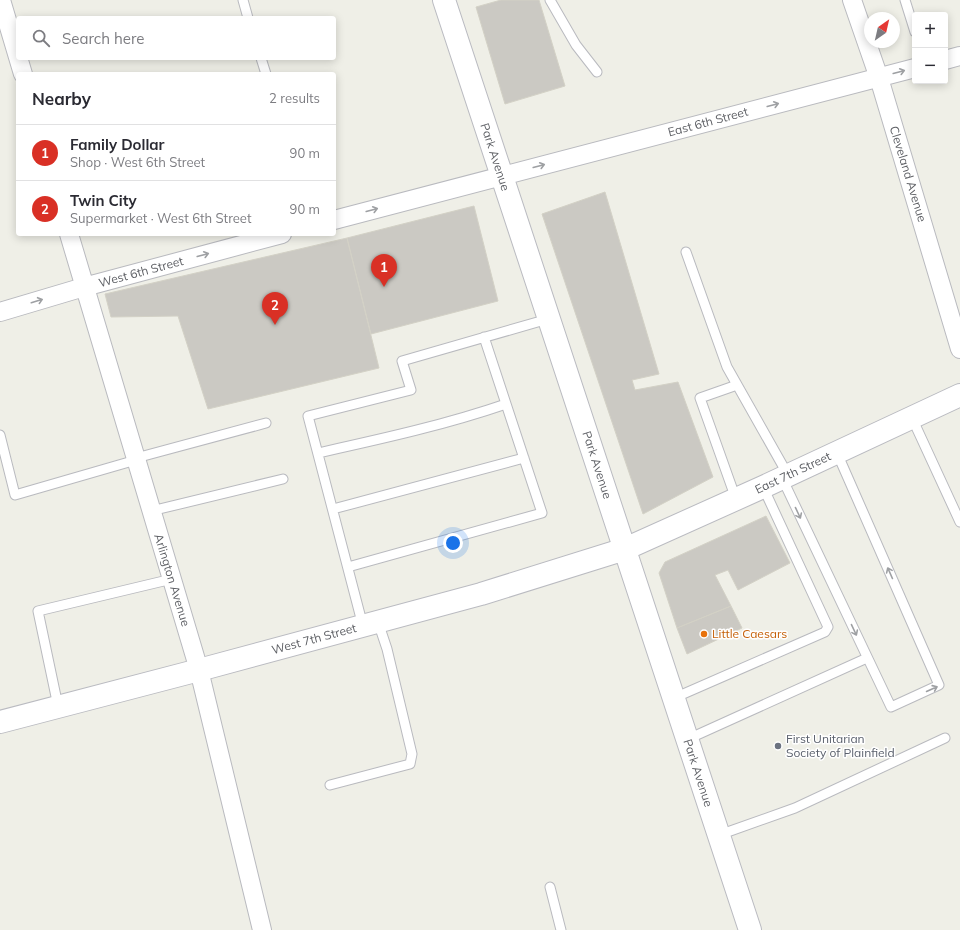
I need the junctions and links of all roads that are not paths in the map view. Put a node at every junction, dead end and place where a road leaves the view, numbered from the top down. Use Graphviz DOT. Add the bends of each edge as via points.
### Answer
graph roads {
  1 [pos="1,0"];
  2 [pos="243,0"];
  3 [pos="444,0"];
  4 [pos="550,0"];
  5 [pos="852,0"];
  6 [pos="905,0"];
  7 [pos="247,16"];
  8 [pos="912,22"];
  9 [pos="16,50"];
  10 [pos="960,56"];
  11 [pos="948,59"];
  12 [pos="19,60"];
  13 [pos="262,60"];
  14 [pos="912,69"];
  15 [pos="22,72"];
  16 [pos="265,72"];
  17 [pos="597,72"];
  18 [pos="879,78"];
  19 [pos="501,176"];
  20 [pos="336,219"];
  21 [pos="70,236"];
  22 [pos="275,236"];
  23 [pos="686,252"];
  24 [pos="84,287"];
  25 [pos="0,312"];
  26 [pos="548,319"];
  27 [pos="484,337"];
  28 [pos="960,349"];
  29 [pos="737,385"];
  30 [pos="960,395"];
  31 [pos="506,404"];
  32 [pos="912,418"];
  33 [pos="266,423"];
  34 [pos="0,435"];
  35 [pos="318,453"];
  36 [pos="837,453"];
  37 [pos="524,458"];
  38 [pos="136,459"];
  39 [pos="283,478"];
  40 [pos="778,480"];
  41 [pos="736,499"];
  42 [pos="333,509"];
  43 [pos="152,511"];
  44 [pos="960,522"];
  45 [pos="625,549"];
  46 [pos="348,567"];
  47 [pos="172,579"];
  48 [pos="370,624"];
  49 [pos="867,658"];
  50 [pos="199,670"];
  51 [pos="674,698"];
  52 [pos="58,706"];
  53 [pos="0,722"];
  54 [pos="945,738"];
  55 [pos="688,739"];
  56 [pos="330,785"];
  57 [pos="719,834"];
  58 [pos="550,887"];
  59 [pos="262,930"];
  60 [pos="561,930"];
  61 [pos="750,930"];
  1 -- 9 [label="street"];
  2 -- 7 [label="lane"];
  3 -- 19 [label="street, Park Avenue"];
  4 -- 17 [label="lane" via="573,41"];
  5 -- 18 [label="street, Cleveland Avenue"];
  6 -- 8 [label="lane"];
  10 -- 11 [label="street"];
  12 -- 15 [label="street"];
  13 -- 16 [label="lane"];
  18 -- 14 [label="street, East 6th Street, one-way"];
  19 -- 18 [label="street, East 6th Street, one-way"];
  18 -- 28 [label="street, Cleveland Avenue"];
  20 -- 19 [label="street, one-way"];
  19 -- 26 [label="street, Park Avenue"];
  21 -- 24 [label="street, Arlington Avenue"];
  24 -- 22 [label="street, West 6th Street, one-way"];
  23 -- 29 [label="lane" via="727,367"];
  25 -- 24 [label="street, West 6th Street, one-way"];
  24 -- 38 [label="street, Arlington Avenue"];
  26 -- 27 [label="lane"];
  26 -- 45 [label="street, Park Avenue"];
  27 -- 31 [label="lane"];
  27 -- 35 [label="lane" via="402,361 411,390 308,416"];
  29 -- 40 [label="lane"];
  29 -- 41 [label="lane" via="700,398"];
  30 -- 32 [label="street, East 7th Street"];
  31 -- 35 [label="lane" via="463,418"];
  31 -- 37 [label="lane"];
  32 -- 36 [label="street, East 7th Street"];
  32 -- 44 [label="lane"];
  33 -- 38 [label="lane"];
  34 -- 38 [label="lane" via="15,495"];
  35 -- 42 [label="lane"];
  36 -- 40 [label="street, East 7th Street"];
  49 -- 36 [label="lane, one-way" via="891,707 939,686"];
  37 -- 42 [label="lane"];
  37 -- 46 [label="lane" via="542,513"];
  38 -- 43 [label="street, Arlington Avenue"];
  39 -- 43 [label="lane"];
  40 -- 41 [label="street, East 7th Street"];
  40 -- 49 [label="lane, one-way"];
  40 -- 51 [label="lane" via="828,627 825,632"];
  41 -- 45 [label="street, East 7th Street"];
  42 -- 46 [label="lane"];
  43 -- 47 [label="street, Arlington Avenue"];
  45 -- 48 [label="street, West 7th Street" via="481,594"];
  45 -- 51 [label="street, Park Avenue"];
  46 -- 48 [label="lane"];
  47 -- 50 [label="street, Arlington Avenue"];
  47 -- 52 [label="lane" via="38,611"];
  48 -- 50 [label="street, West 7th Street"];
  48 -- 56 [label="lane" via="387,649 412,754 410,764"];
  49 -- 55 [label="lane"];
  50 -- 52 [label="street, West 7th Street"];
  50 -- 59 [label="street, Arlington Avenue"];
  51 -- 55 [label="street, Park Avenue"];
  52 -- 53 [label="street, West 7th Street"];
  54 -- 57 [label="lane" via="795,808"];
  55 -- 57 [label="street, Park Avenue"];
  57 -- 61 [label="street, Park Avenue"];
  58 -- 60 [label="lane"];
}
